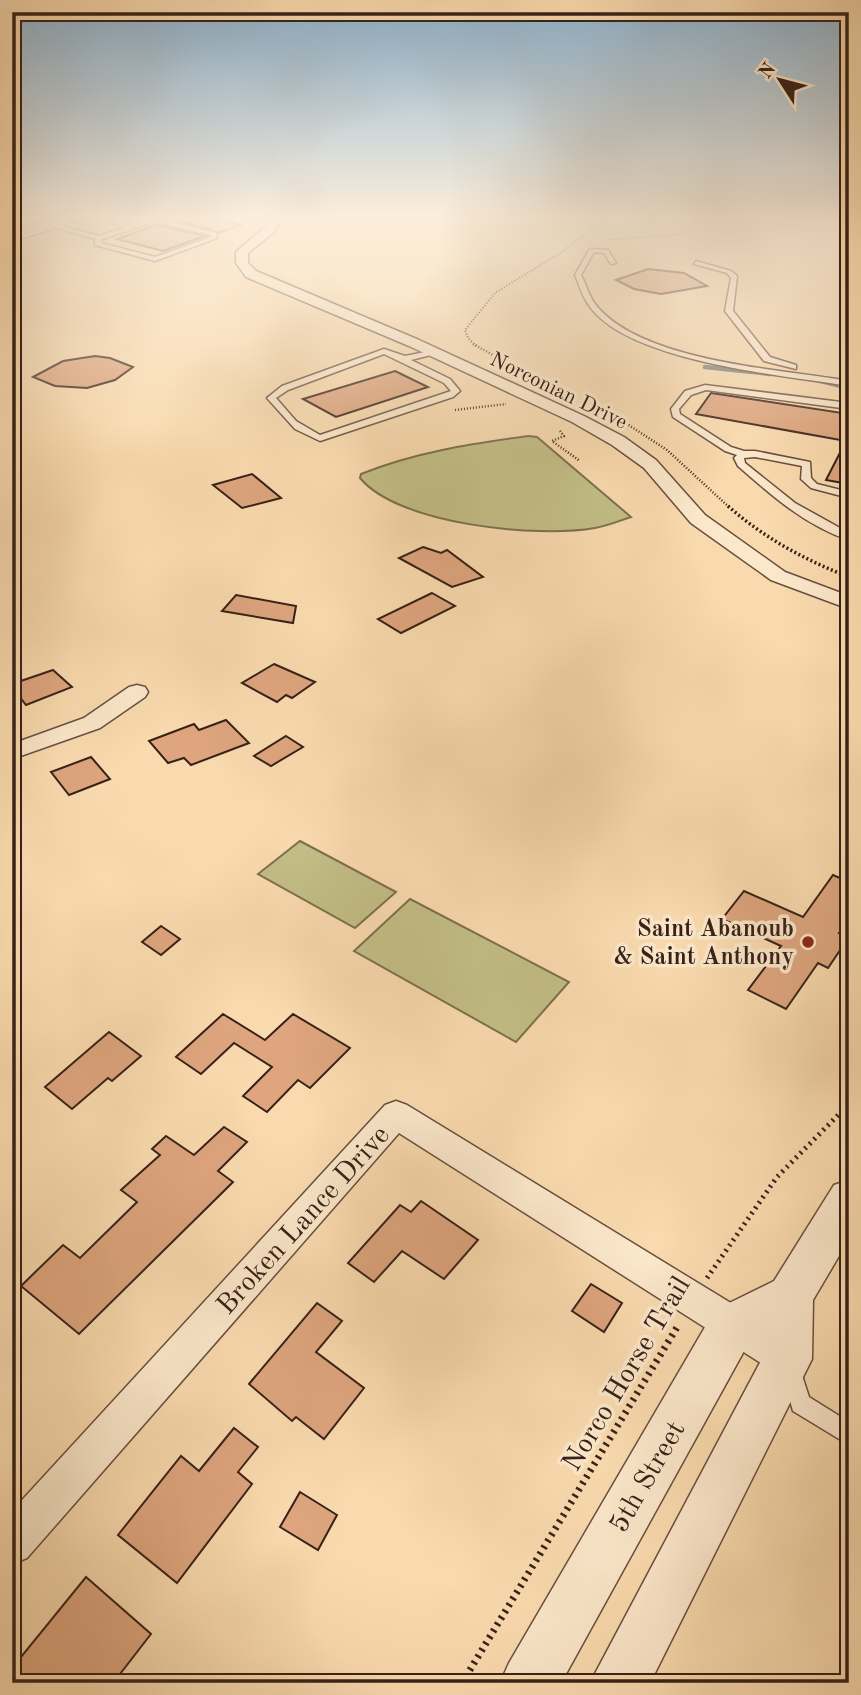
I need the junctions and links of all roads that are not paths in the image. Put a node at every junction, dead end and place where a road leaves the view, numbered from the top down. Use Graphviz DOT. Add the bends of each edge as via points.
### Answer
graph roads {
  1 [pos="302,296"];
  2 [pos="587,296"];
  3 [pos="732,296"];
  4 [pos="432,352"];
  5 [pos="404,359"];
  6 [pos="849,383"];
  7 [pos="849,406"];
  8 [pos="743,454"];
  9 [pos="849,495"];
  10 [pos="849,537"];
  11 [pos="849,603"];
  12 [pos="137,692"];
  13 [pos="12,752"];
  14 [pos="849,1199"];
  15 [pos="790,1296"];
  16 [pos="712,1314"];
  17 [pos="788,1359"];
  18 [pos="849,1434"];
  19 [pos="12,1543"];
  20 [pos="529,1683"];
  21 [pos="619,1683"];
  1 -- 4 [label="street, Norconian Drive"];
  2 -- 6 [label="lane" via="627,334 648,343 723,364"];
  3 -- 6 [label="lane" via="729,311 767,359"];
  4 -- 5 [label="lane"];
  4 -- 11 [label="street, Norconian Drive" via="618,441 650,464 698,519 778,576"];
  5 -- 5 [label="lane" via="384,351 285,388 271,398 306,435 320,438 456,391 447,381"];
  7 -- 8 [label="lane" via="705,387 688,393 675,409 676,415"];
  8 -- 9 [label="lane" via="807,464 806,479 814,486"];
  8 -- 10 [label="lane" via="738,458 741,464 788,504"];
  12 -- 13 [label="street" via="92,723"];
  14 -- 15 [label="street"];
  15 -- 16 [label="street"];
  15 -- 17 [label="street"];
  16 -- 17 [label="street, Broken Lance Drive"];
  16 -- 19 [label="street, Broken Lance Drive" via="396,1114"];
  16 -- 20 [label="street, 5th Street"];
  17 -- 18 [label="lane" via="800,1404"];
  17 -- 21 [label="street"];
}
